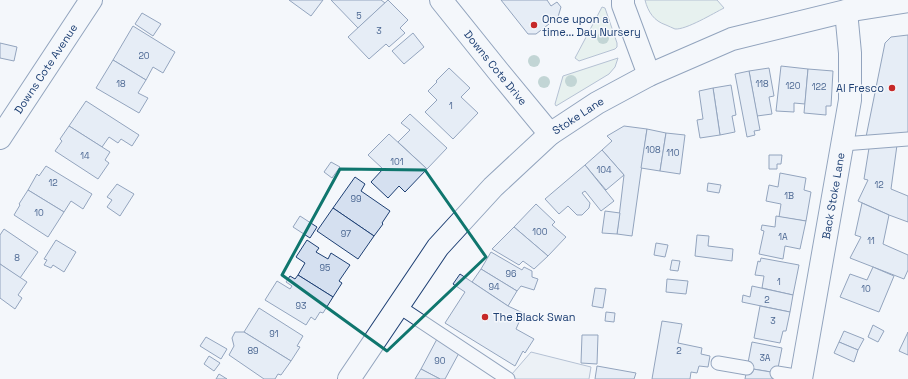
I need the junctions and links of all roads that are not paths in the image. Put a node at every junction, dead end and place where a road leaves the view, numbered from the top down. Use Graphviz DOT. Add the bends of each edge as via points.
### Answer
graph roads {
  1 [pos="91,0"];
  2 [pos="441,0"];
  3 [pos="623,0"];
  4 [pos="898,1"];
  5 [pos="846,11"];
  6 [pos="649,75"];
  7 [pos="550,134"];
  8 [pos="0,138"];
  9 [pos="908,138"];
  10 [pos="843,144"];
  11 [pos="398,306"];
  12 [pos="718,363"];
  13 [pos="747,368"];
  14 [pos="778,373"];
  15 [pos="802,378"];
  16 [pos="349,379"];
  17 [pos="508,379"];
  1 -- 8 [label="street, Downs Cote Avenue"];
  2 -- 7 [label="street, Downs Cote Drive"];
  3 -- 6 [label="street"];
  4 -- 5 [label="street, Stoke Lane"];
  5 -- 6 [label="street, Stoke Lane" via="732,39"];
  5 -- 10 [label="street, Back Stoke Lane" via="850,53 850,100"];
  6 -- 7 [label="street, Stoke Lane" via="597,103"];
  7 -- 11 [label="street, Stoke Lane" via="493,187 438,247"];
  9 -- 10 [label="lane"];
  10 -- 15 [label="street, Back Stoke Lane"];
  11 -- 16 [label="street, Stoke Lane"];
  11 -- 17 [label="lane"];
  12 -- 13 [label="lane"];
  14 -- 15 [label="lane"];
}
